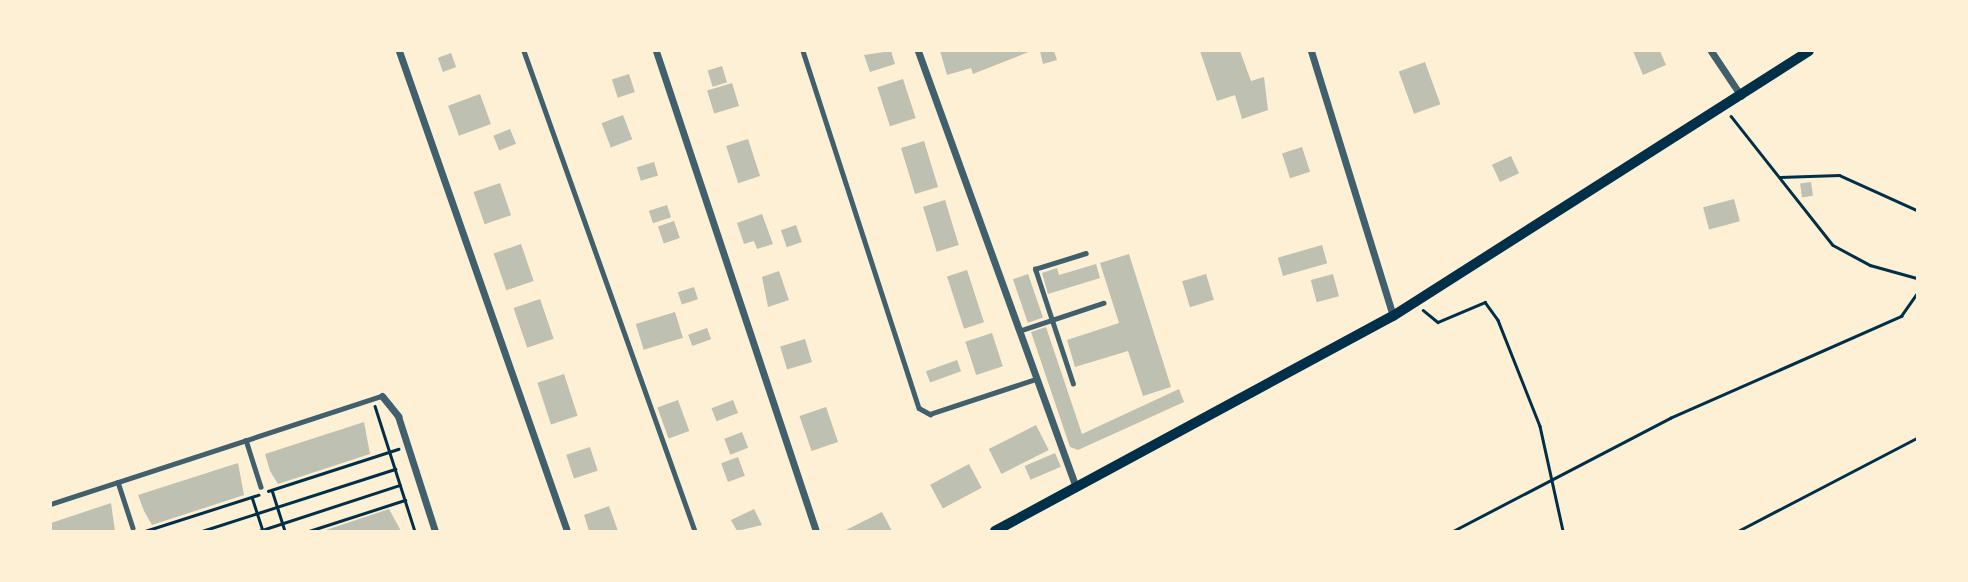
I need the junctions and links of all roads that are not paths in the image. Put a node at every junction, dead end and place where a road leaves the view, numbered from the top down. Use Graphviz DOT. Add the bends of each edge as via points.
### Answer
graph roads {
  1 [pos="399,51"];
  2 [pos="524,51"];
  3 [pos="656,51"];
  4 [pos="803,51"];
  5 [pos="918,51"];
  6 [pos="1311,51"];
  7 [pos="1711,51"];
  8 [pos="1809,51"];
  9 [pos="1741,96"];
  10 [pos="1086,253"];
  11 [pos="1103,303"];
  12 [pos="1393,316"];
  13 [pos="1052,320"];
  14 [pos="1018,332"];
  15 [pos="1036,379"];
  16 [pos="1073,384"];
  17 [pos="382,396"];
  18 [pos="246,440"];
  19 [pos="118,482"];
  20 [pos="261,487"];
  21 [pos="1076,487"];
  22 [pos="51,504"];
  23 [pos="132,528"];
  24 [pos="435,531"];
  25 [pos="567,531"];
  26 [pos="695,531"];
  27 [pos="816,531"];
  28 [pos="995,531"];
  1 -- 25 [label="street"];
  2 -- 26 [label="lane"];
  3 -- 27 [label="street"];
  4 -- 15 [label="lane" via="919,408 930,414"];
  5 -- 14 [label="street"];
  6 -- 12 [label="street"];
  7 -- 9 [label="street"];
  8 -- 9 [label="main road"];
  9 -- 12 [label="main road"];
  10 -- 13 [label="lane" via="1035,269"];
  11 -- 13 [label="lane"];
  12 -- 21 [label="main road"];
  13 -- 14 [label="lane"];
  13 -- 16 [label="lane"];
  14 -- 15 [label="street"];
  15 -- 21 [label="street"];
  17 -- 18 [label="lane"];
  17 -- 24 [label="street" via="398,416"];
  18 -- 19 [label="lane"];
  18 -- 20 [label="lane"];
  19 -- 22 [label="lane"];
  19 -- 23 [label="lane"];
  21 -- 28 [label="main road"];
}
